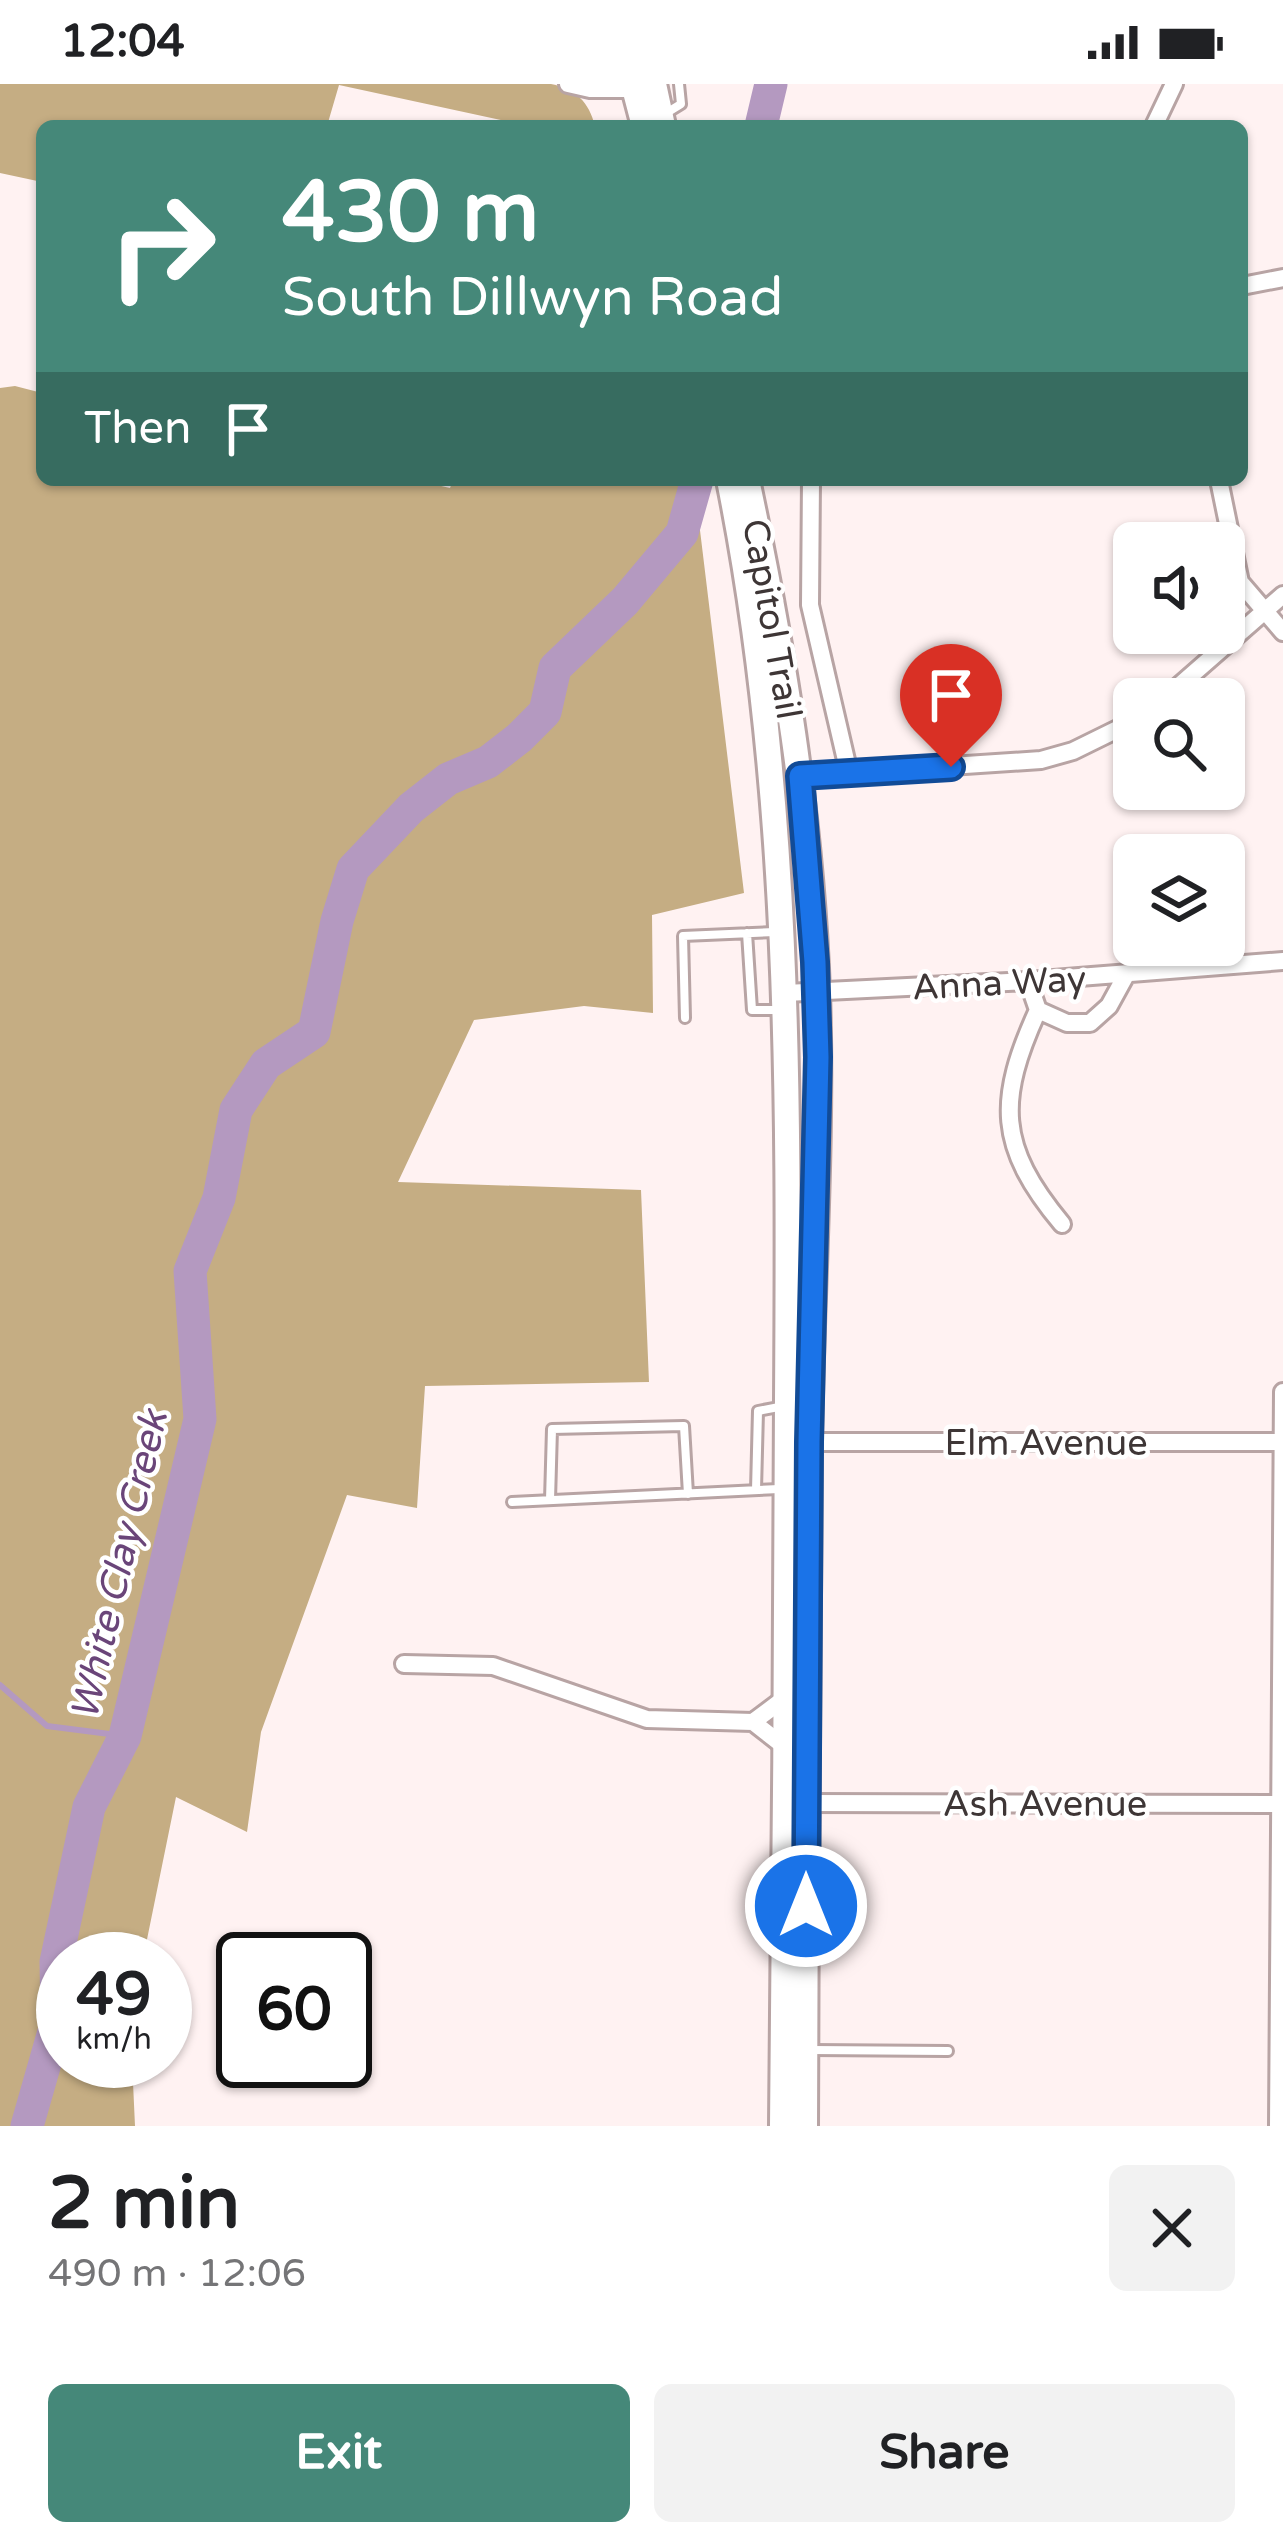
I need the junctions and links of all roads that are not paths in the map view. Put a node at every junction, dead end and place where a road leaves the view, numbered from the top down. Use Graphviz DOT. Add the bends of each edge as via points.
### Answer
graph roads {
  1 [pos="568,84"];
  2 [pos="679,84"];
  3 [pos="1174,84"];
  4 [pos="641,86"];
  5 [pos="655,120"];
  6 [pos="659,120"];
  7 [pos="1157,120"];
  8 [pos="1283,278"];
  9 [pos="1248,285"];
  10 [pos="731,486"];
  11 [pos="748,486"];
  12 [pos="811,486"];
  13 [pos="1220,486"];
  14 [pos="756,569"];
  15 [pos="1283,595"];
  16 [pos="1264,612"];
  17 [pos="1283,632"];
  18 [pos="1188,678"];
  19 [pos="1113,731"];
  20 [pos="849,773"];
  21 [pos="800,776"];
  22 [pos="782,931"];
  23 [pos="748,933"];
  24 [pos="1283,961"];
  25 [pos="1126,975"];
  26 [pos="1028,981"];
  27 [pos="817,991"];
  28 [pos="787,1001"];
  29 [pos="1038,1010"];
  30 [pos="685,1018"];
  31 [pos="1062,1224"];
  32 [pos="1283,1392"];
  33 [pos="787,1405"];
  34 [pos="809,1442"];
  35 [pos="1282,1442"];
  36 [pos="787,1489"];
  37 [pos="756,1490"];
  38 [pos="688,1493"];
  39 [pos="550,1500"];
  40 [pos="512,1502"];
  41 [pos="404,1664"];
  42 [pos="785,1698"];
  43 [pos="753,1722"];
  44 [pos="785,1747"];
  45 [pos="806,1803"];
  46 [pos="1281,1804"];
  47 [pos="805,2050"];
  48 [pos="948,2051"];
  49 [pos="782,2126"];
  50 [pos="805,2126"];
  51 [pos="1278,2126"];
  1 -- 4 [label="street"];
  2 -- 6 [label="lane" via="681,104"];
  3 -- 7 [label="street"];
  4 -- 5 [label="main road"];
  8 -- 9 [label="street"];
  10 -- 14 [label="main road, Capitol Trail"];
  11 -- 14 [label="main road, Capitol Trail"];
  12 -- 20 [label="street" via="810,605"];
  13 -- 16 [label="street" via="1240,583"];
  14 -- 21 [label="main road, Capitol Trail"];
  14 -- 22 [label="main road, Capitol Trail"];
  15 -- 16 [label="street"];
  16 -- 17 [label="street"];
  16 -- 18 [label="street"];
  19 -- 20 [label="street" via="1041,760"];
  20 -- 21 [label="street"];
  21 -- 27 [label="main road, Capitol Trail"];
  22 -- 23 [label="lane"];
  22 -- 28 [label="main road, Capitol Trail"];
  23 -- 28 [label="lane" via="752,1010"];
  23 -- 30 [label="lane" via="683,936"];
  24 -- 25 [label="street, Anna Way"];
  25 -- 26 [label="street, Anna Way"];
  25 -- 29 [label="street" via="1090,1023"];
  26 -- 27 [label="street, Anna Way"];
  26 -- 29 [label="street"];
  27 -- 28 [label="street, Anna Way"];
  27 -- 34 [label="main road, Capitol Trail"];
  28 -- 33 [label="main road, Capitol Trail"];
  29 -- 31 [label="street" via="1015,1061 1010,1116 1026,1175"];
  32 -- 35 [label="street"];
  33 -- 36 [label="main road, Capitol Trail"];
  33 -- 37 [label="lane" via="758,1411"];
  34 -- 35 [label="street, Elm Avenue"];
  34 -- 45 [label="main road, Capitol Trail"];
  35 -- 46 [label="street"];
  36 -- 37 [label="lane"];
  36 -- 42 [label="main road, Capitol Trail"];
  37 -- 38 [label="lane"];
  38 -- 39 [label="lane"];
  38 -- 39 [label="lane" via="684,1426 551,1429"];
  39 -- 40 [label="lane"];
  41 -- 43 [label="street" via="493,1666 647,1719"];
  42 -- 43 [label="street"];
  42 -- 44 [label="main road, Capitol Trail"];
  43 -- 44 [label="street"];
  44 -- 49 [label="main road, Capitol Trail"];
  45 -- 46 [label="street, Ash Avenue"];
  45 -- 47 [label="main road, Capitol Trail"];
  46 -- 51 [label="street"];
  47 -- 48 [label="lane"];
  47 -- 50 [label="main road, Capitol Trail"];
}
